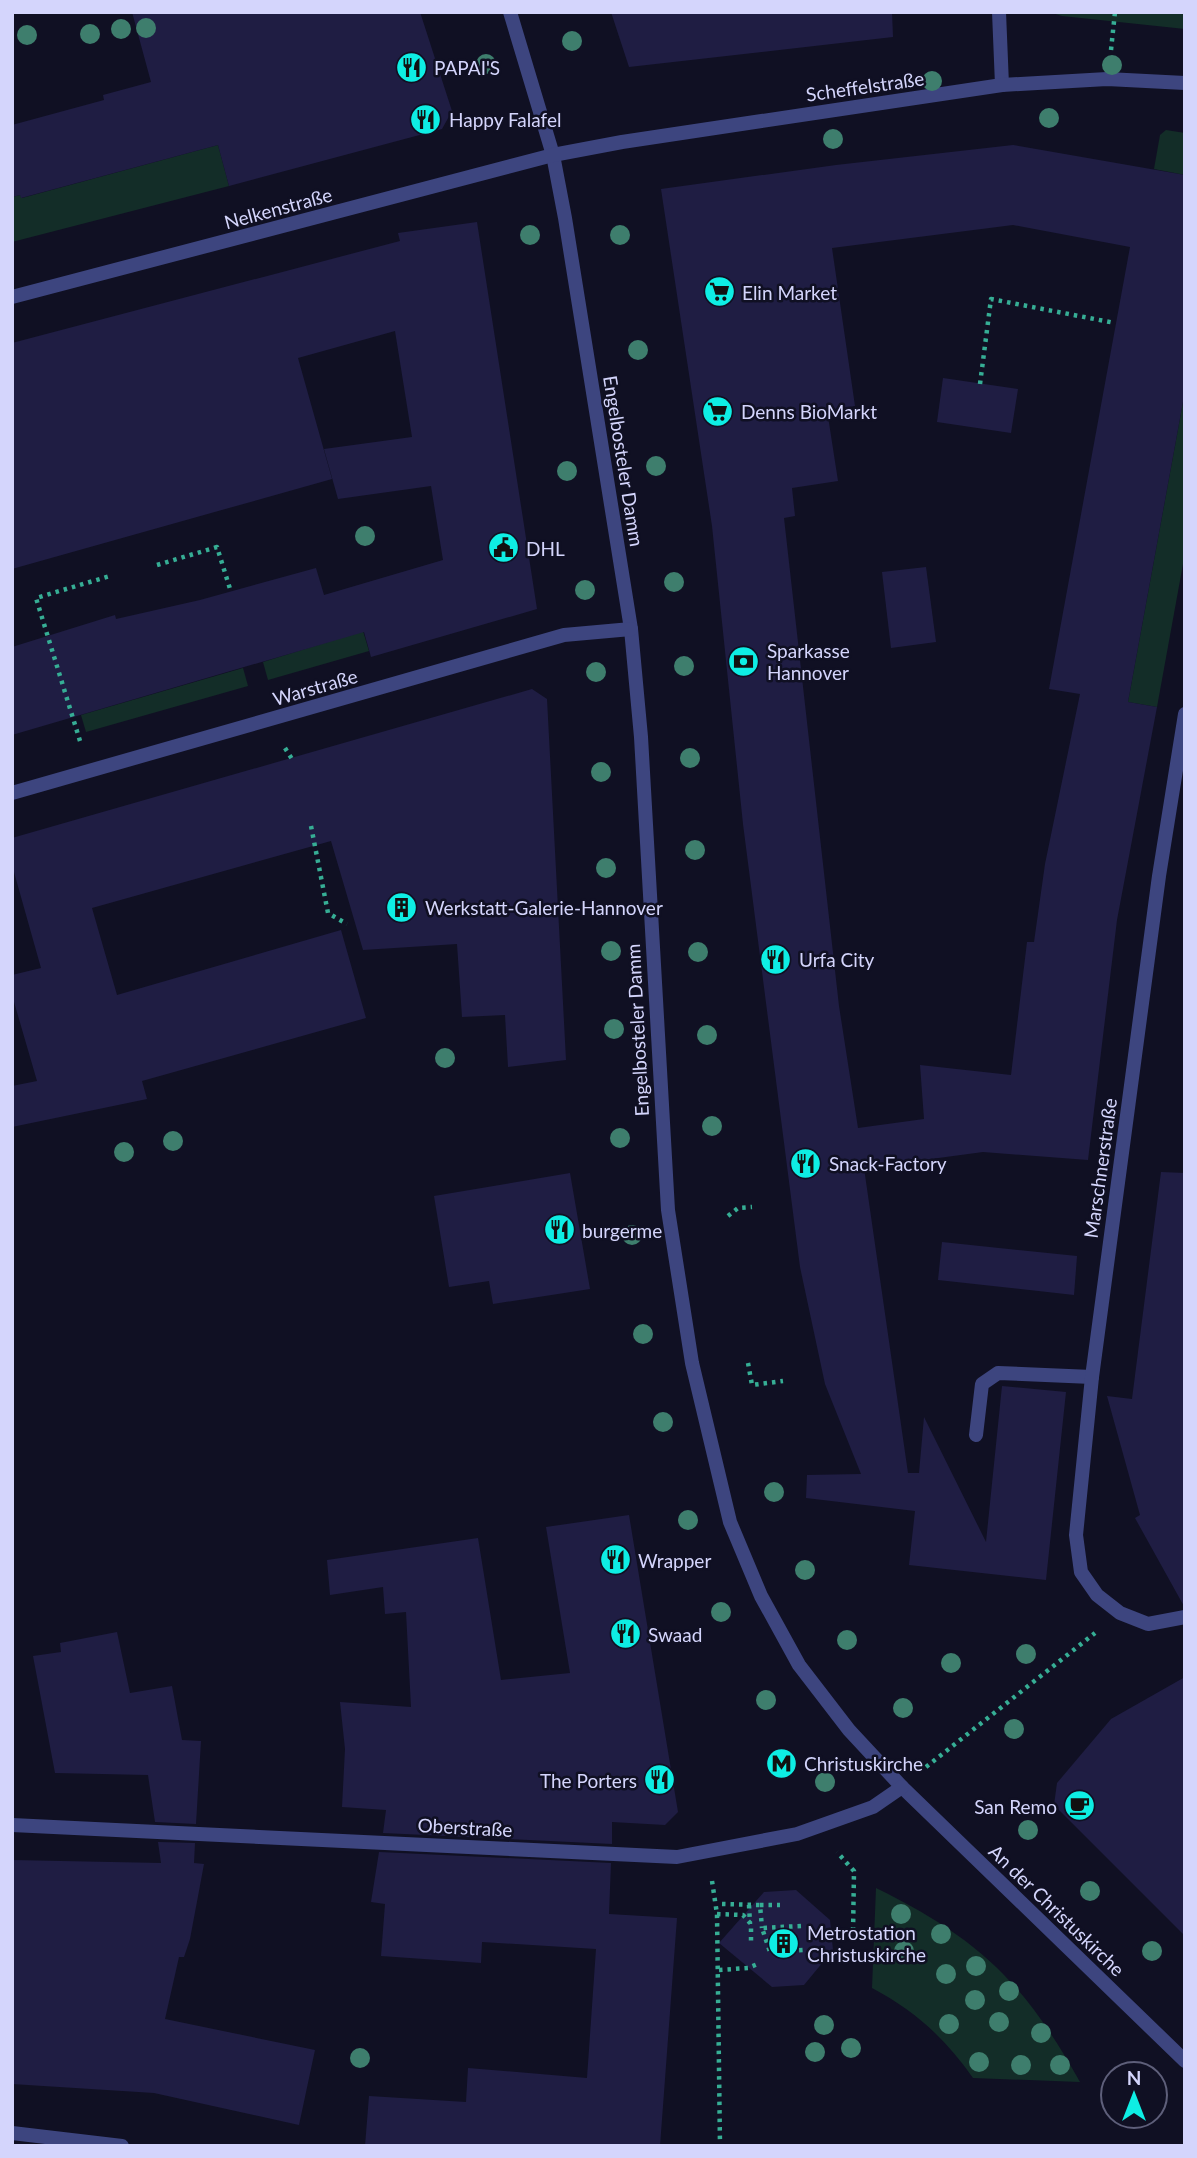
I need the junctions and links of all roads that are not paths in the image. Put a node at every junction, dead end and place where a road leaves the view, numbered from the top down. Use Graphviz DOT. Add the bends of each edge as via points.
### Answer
graph roads {
  1 [pos="510,12"];
  2 [pos="999,12"];
  3 [pos="1185,83"];
  4 [pos="1002,85"];
  5 [pos="552,155"];
  6 [pos="12,297"];
  7 [pos="631,629"];
  8 [pos="1185,714"];
  9 [pos="12,793"];
  10 [pos="1092,1377"];
  11 [pos="976,1435"];
  12 [pos="1185,1617"];
  13 [pos="902,1787"];
  14 [pos="12,1825"];
  15 [pos="1185,2061"];
  16 [pos="12,2133"];
  17 [pos="122,2146"];
  1 -- 5 [label="street, Engelbosteler Damm"];
  2 -- 4 [label="street"];
  3 -- 4 [label="street, Scheffelstraße" via="1107,79"];
  4 -- 5 [label="street, Scheffelstraße"];
  5 -- 6 [label="street, Nelkenstraße"];
  5 -- 7 [label="street, Engelbosteler Damm"];
  7 -- 9 [label="street, Warstraße" via="564,635"];
  7 -- 13 [label="street, Engelbosteler Damm" via="668,1210 686,1332 711,1451 730,1522 761,1596 799,1665 849,1730"];
  8 -- 10 [label="street, Marschnerstraße"];
  10 -- 11 [label="street" via="998,1373 982,1384"];
  10 -- 12 [label="street, Marschnerstraße" via="1076,1535 1081,1572 1097,1595 1120,1613 1147,1624"];
  13 -- 14 [label="street, Oberstraße" via="873,1807 815,1828 677,1857"];
  13 -- 15 [label="street, An der Christuskirche"];
  16 -- 17 [label="street"];
}
